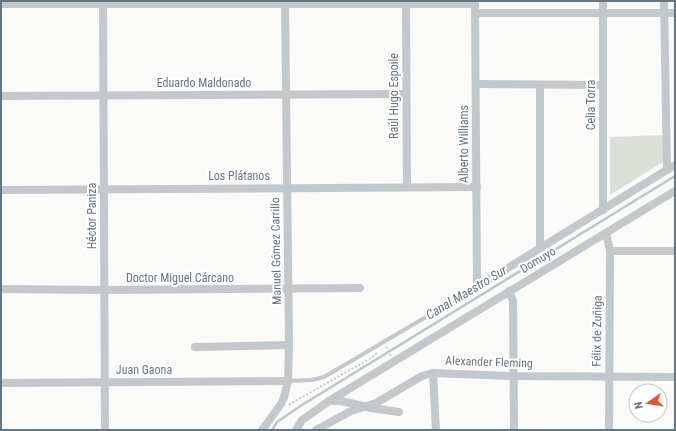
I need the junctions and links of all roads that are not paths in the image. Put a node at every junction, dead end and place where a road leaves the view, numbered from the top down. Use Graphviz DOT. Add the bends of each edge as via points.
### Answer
graph roads {
  1 [pos="603,1"];
  2 [pos="664,1"];
  3 [pos="103,2"];
  4 [pos="285,2"];
  5 [pos="475,2"];
  6 [pos="1,4"];
  7 [pos="406,4"];
  8 [pos="475,13"];
  9 [pos="603,13"];
  10 [pos="664,13"];
  11 [pos="675,13"];
  12 [pos="476,84"];
  13 [pos="540,85"];
  14 [pos="603,85"];
  15 [pos="406,94"];
  16 [pos="103,95"];
  17 [pos="286,95"];
  18 [pos="1,96"];
  19 [pos="675,165"];
  20 [pos="667,170"];
  21 [pos="406,187"];
  22 [pos="476,187"];
  23 [pos="287,188"];
  24 [pos="1,190"];
  25 [pos="104,190"];
  26 [pos="675,191"];
  27 [pos="603,210"];
  28 [pos="606,233"];
  29 [pos="540,248"];
  30 [pos="610,251"];
  31 [pos="675,251"];
  32 [pos="477,287"];
  33 [pos="360,288"];
  34 [pos="1,289"];
  35 [pos="288,289"];
  36 [pos="104,290"];
  37 [pos="509,291"];
  38 [pos="288,345"];
  39 [pos="195,347"];
  40 [pos="434,373"];
  41 [pos="514,376"];
  42 [pos="608,377"];
  43 [pos="675,377"];
  44 [pos="288,381"];
  45 [pos="105,382"];
  46 [pos="1,383"];
  47 [pos="329,401"];
  48 [pos="365,407"];
  49 [pos="399,412"];
  50 [pos="105,430"];
  51 [pos="262,430"];
  52 [pos="296,430"];
  53 [pos="316,430"];
  54 [pos="436,430"];
  55 [pos="514,430"];
  56 [pos="609,430"];
  1 -- 9 [label="street, Celia Torra"];
  2 -- 10 [label="street"];
  3 -- 4 [label="street"];
  3 -- 6 [label="street"];
  3 -- 16 [label="street, Héctor Paniza"];
  4 -- 7 [label="street"];
  4 -- 17 [label="street, Manuel Gómez Carrillo"];
  5 -- 7 [label="street"];
  5 -- 8 [label="street, Alberto Williams"];
  7 -- 15 [label="street, Raúl Hugo Espoile"];
  8 -- 9 [label="street"];
  8 -- 12 [label="street, Alberto Williams"];
  9 -- 10 [label="street"];
  9 -- 14 [label="street, Celia Torra"];
  10 -- 11 [label="street"];
  10 -- 20 [label="street"];
  12 -- 13 [label="street"];
  12 -- 22 [label="street, Alberto Williams"];
  13 -- 14 [label="street"];
  13 -- 29 [label="street"];
  14 -- 27 [label="street, Celia Torra"];
  15 -- 17 [label="street, Eduardo Maldonado"];
  15 -- 21 [label="street, Raúl Hugo Espoile"];
  16 -- 17 [label="street, Eduardo Maldonado"];
  16 -- 18 [label="street, Eduardo Maldonado"];
  16 -- 25 [label="street, Héctor Paniza"];
  17 -- 23 [label="street, Manuel Gómez Carrillo"];
  19 -- 20 [label="street, Domuyo"];
  20 -- 27 [label="street, Domuyo"];
  21 -- 22 [label="street, Los Plátanos"];
  21 -- 23 [label="street, Los Plátanos"];
  22 -- 32 [label="street, Alberto Williams"];
  23 -- 25 [label="street, Los Plátanos"];
  23 -- 35 [label="street, Manuel Gómez Carrillo"];
  24 -- 25 [label="street, Los Plátanos"];
  25 -- 36 [label="street, Héctor Paniza"];
  26 -- 28 [label="street, Domuyo"];
  27 -- 29 [label="street, Domuyo"];
  28 -- 30 [label="street, Félix de Zuñiga"];
  28 -- 37 [label="street, Domuyo"];
  29 -- 32 [label="street, Domuyo"];
  30 -- 31 [label="street"];
  30 -- 42 [label="street, Félix de Zuñiga"];
  32 -- 44 [label="lane" via="324,377"];
  33 -- 35 [label="street, Doctor Miguel Cárcano"];
  34 -- 36 [label="street, Doctor Miguel Cárcano"];
  35 -- 36 [label="street, Doctor Miguel Cárcano"];
  35 -- 38 [label="street, Manuel Gómez Carrillo"];
  36 -- 45 [label="street, Héctor Paniza"];
  37 -- 41 [label="street" via="513,302"];
  37 -- 47 [label="street, Domuyo"];
  38 -- 39 [label="street"];
  38 -- 44 [label="street, Manuel Gómez Carrillo"];
  40 -- 41 [label="street, Alexander Fleming"];
  40 -- 48 [label="street, Alexander Fleming" via="422,376"];
  40 -- 54 [label="street"];
  41 -- 42 [label="street, Alexander Fleming"];
  41 -- 55 [label="street"];
  42 -- 43 [label="street, Alexander Fleming"];
  42 -- 56 [label="street, Félix de Zuñiga"];
  44 -- 45 [label="street, Juan Gaona"];
  44 -- 51 [label="street, Manuel Gómez Carrillo" via="281,404"];
  45 -- 46 [label="street, Juan Gaona"];
  45 -- 50 [label="street, Héctor Paniza"];
  47 -- 48 [label="street"];
  47 -- 52 [label="street, Domuyo" via="302,420"];
  48 -- 49 [label="street"];
  48 -- 53 [label="street, Alexander Fleming"];
}
